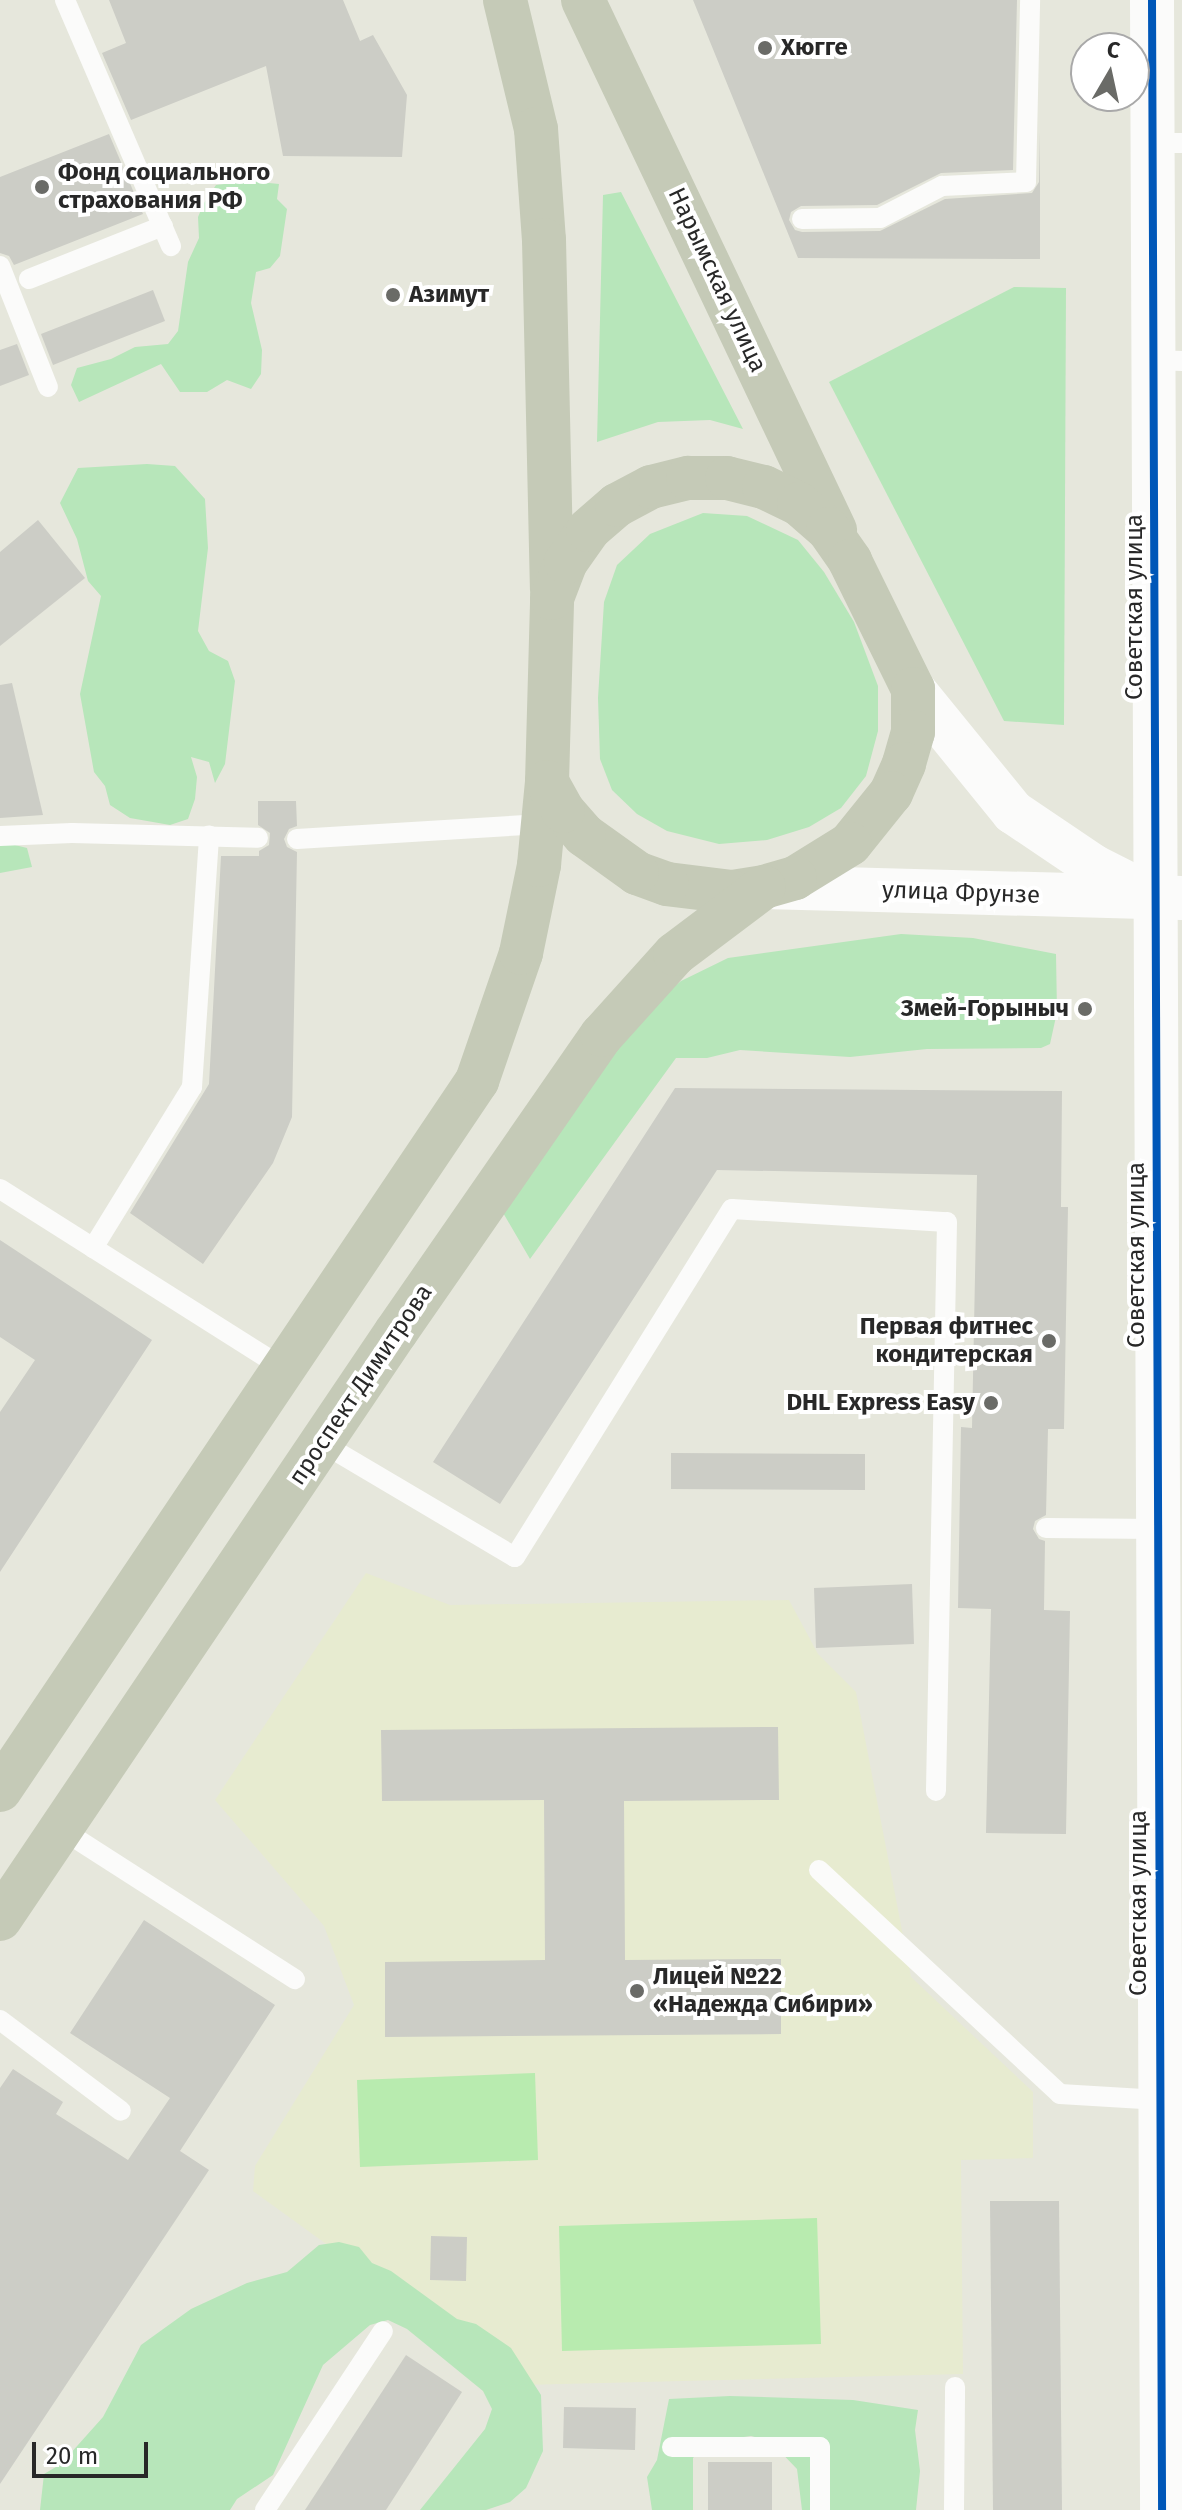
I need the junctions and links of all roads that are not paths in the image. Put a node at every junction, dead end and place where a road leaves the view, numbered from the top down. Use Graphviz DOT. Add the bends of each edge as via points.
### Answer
graph roads {
  1 [pos="65,0"];
  2 [pos="505,0"];
  3 [pos="583,0"];
  4 [pos="1030,0"];
  5 [pos="1152,0"];
  6 [pos="1167,143"];
  7 [pos="802,219"];
  8 [pos="163,226"];
  9 [pos="171,246"];
  10 [pos="0,266"];
  11 [pos="29,279"];
  12 [pos="1168,360"];
  13 [pos="48,387"];
  14 [pos="850,561"];
  15 [pos="552,598"];
  16 [pos="913,689"];
  17 [pos="545,803"];
  18 [pos="0,836"];
  19 [pos="209,836"];
  20 [pos="258,838"];
  21 [pos="297,839"];
  22 [pos="764,887"];
  23 [pos="1170,898"];
  24 [pos="0,1189"];
  25 [pos="93,1248"];
  26 [pos="285,1369"];
  27 [pos="1170,1412"];
  28 [pos="322,1443"];
  29 [pos="1166,1520"];
  30 [pos="1046,1528"];
  31 [pos="0,1790"];
  32 [pos="936,1791"];
  33 [pos="61,1829"];
  34 [pos="1170,1864"];
  35 [pos="819,1870"];
  36 [pos="0,1919"];
  37 [pos="295,1979"];
  38 [pos="0,2020"];
  39 [pos="1160,2100"];
  40 [pos="121,2111"];
  41 [pos="383,2331"];
  42 [pos="955,2387"];
  43 [pos="672,2447"];
  44 [pos="265,2510"];
  45 [pos="820,2510"];
  46 [pos="954,2510"];
  47 [pos="1162,2510"];
  1 -- 8 [label="lane"];
  2 -- 15 [label="main road" via="536,129 544,240"];
  3 -- 14 [label="main road, Нарымская улица"];
  4 -- 7 [label="lane" via="1026,182 942,186 880,218"];
  5 -- 6 [label="street, Советская улица"];
  6 -- 12 [label="street, Советская улица"];
  8 -- 9 [label="lane"];
  8 -- 11 [label="lane"];
  10 -- 13 [label="lane"];
  12 -- 23 [label="street, Советская улица"];
  14 -- 15 [label="main road" via="828,529 799,504 764,487 727,478 688,478 651,487 617,505 588,530 566,562"];
  14 -- 16 [label="main road"];
  15 -- 17 [label="main road"];
  16 -- 22 [label="main road" via="913,732 904,764 873,820 824,863"];
  16 -- 23 [label="street" via="1013,812 1093,866"];
  17 -- 21 [label="lane"];
  17 -- 22 [label="main road" via="563,811 584,835 637,873 700,891"];
  17 -- 26 [label="main road" via="521,953 477,1081"];
  18 -- 19 [label="lane"];
  19 -- 20 [label="lane"];
  19 -- 25 [label="lane" via="192,1087"];
  22 -- 23 [label="street, улица Фрунзе"];
  22 -- 28 [label="main road, проспект Димитрова" via="675,954 602,1035"];
  23 -- 27 [label="street, Советская улица"];
  24 -- 25 [label="lane"];
  25 -- 26 [label="lane"];
  26 -- 31 [label="main road"];
  27 -- 29 [label="street, Советская улица"];
  28 -- 32 [label="lane" via="515,1557 732,1209 947,1222 950,1527"];
  28 -- 33 [label="main road, проспект Димитрова"];
  29 -- 30 [label="lane"];
  29 -- 34 [label="street, Советская улица"];
  33 -- 36 [label="main road, проспект Димитрова"];
  33 -- 37 [label="lane"];
  34 -- 39 [label="street, Советская улица"];
  35 -- 39 [label="lane" via="1060,2094"];
  38 -- 40 [label="lane"];
  39 -- 47 [label="street, Советская улица"];
  41 -- 44 [label="lane"];
  42 -- 46 [label="lane"];
  43 -- 45 [label="lane" via="820,2447"];
}
